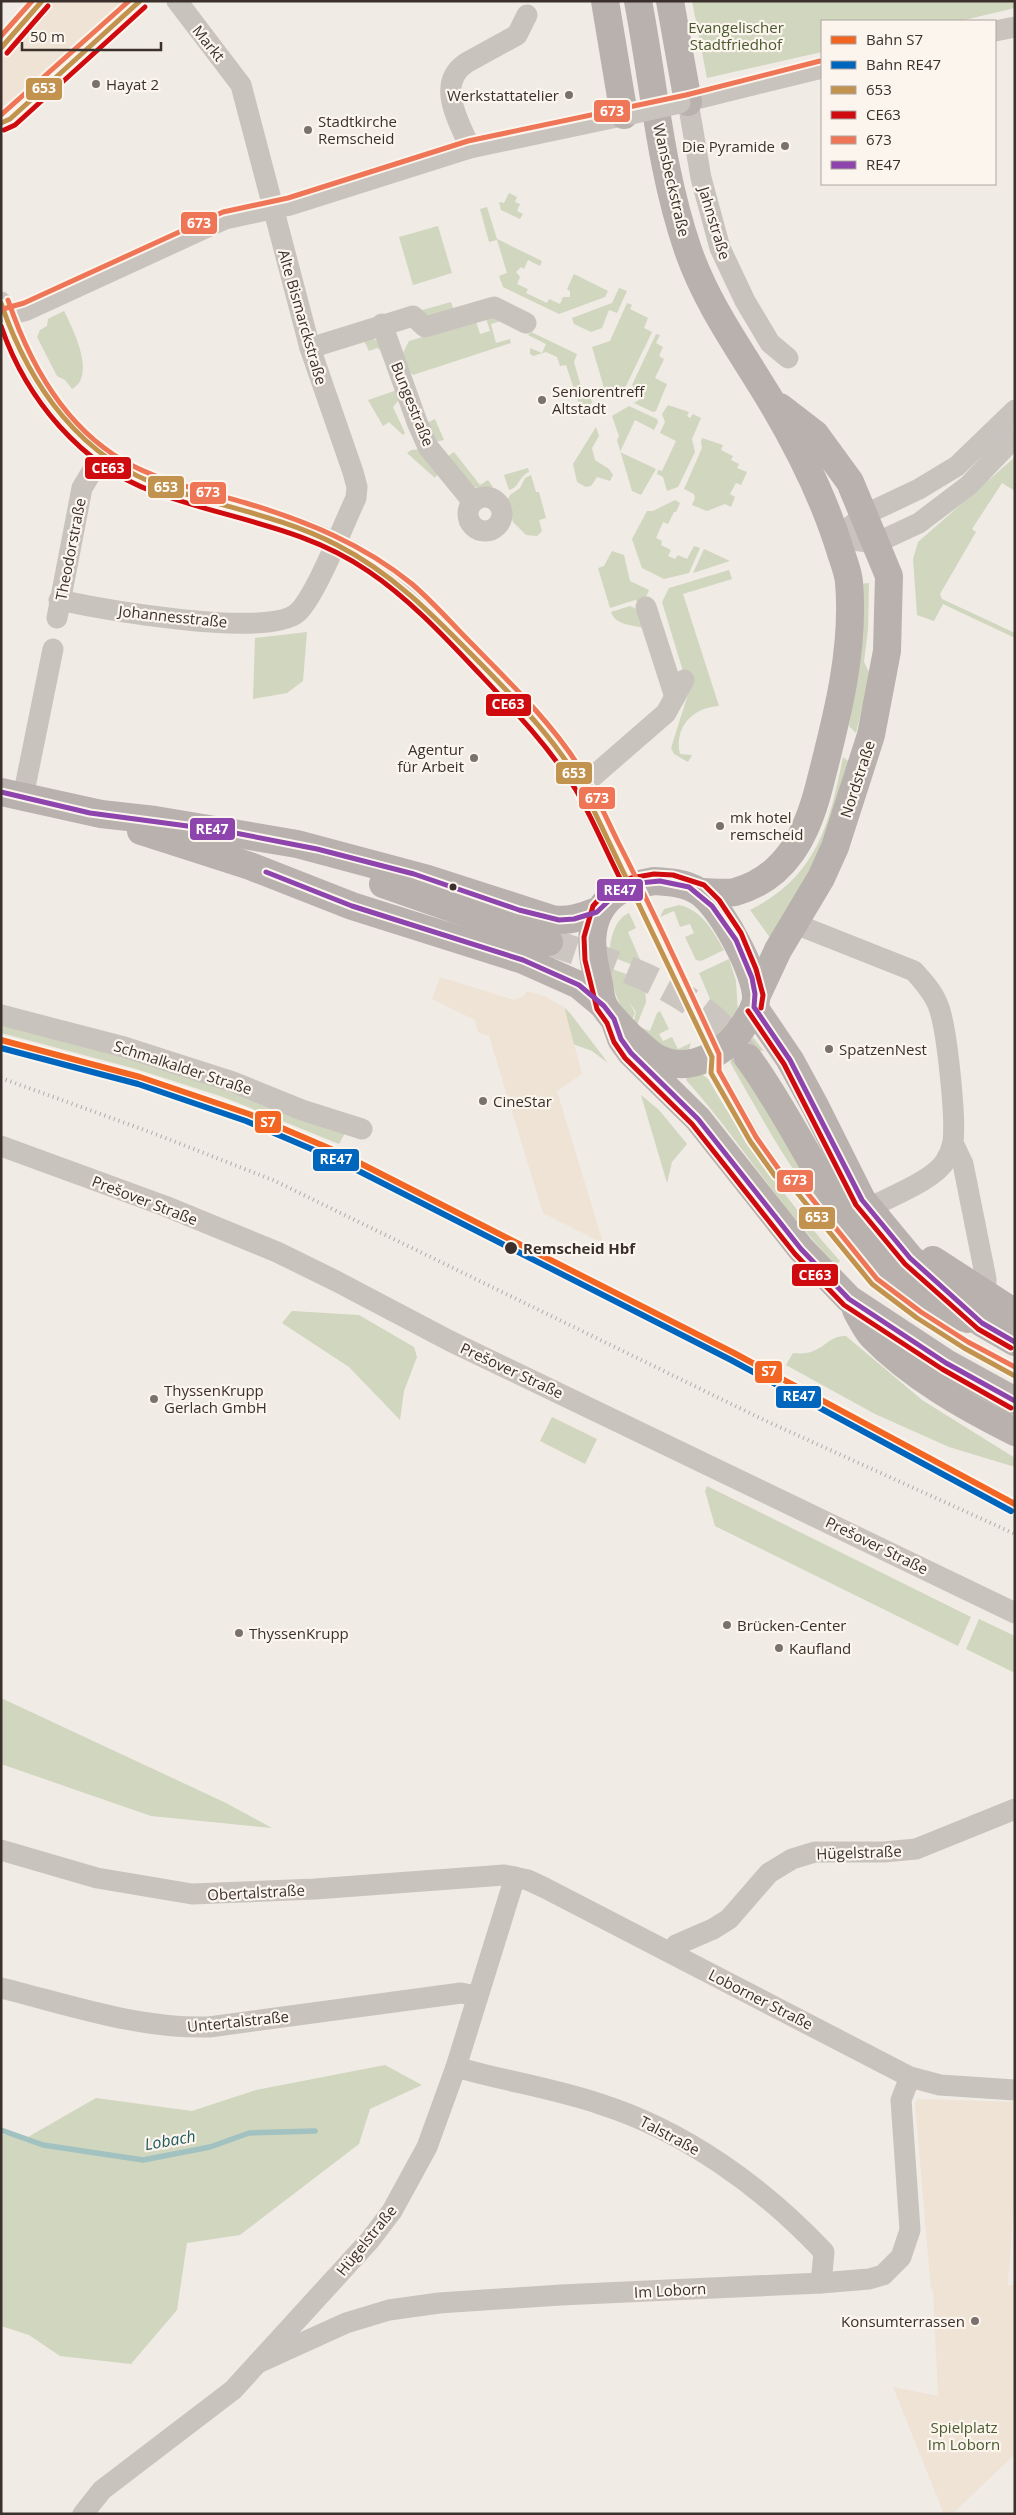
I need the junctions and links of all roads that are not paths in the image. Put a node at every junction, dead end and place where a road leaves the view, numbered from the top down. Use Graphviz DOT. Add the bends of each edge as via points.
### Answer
graph roads {
  1 [pos="177,1"];
  2 [pos="605,1"];
  3 [pos="638,1"];
  4 [pos="670,1"];
  5 [pos="527,14"];
  6 [pos="1015,27"];
  7 [pos="996,31"];
  8 [pos="821,68"];
  9 [pos="241,85"];
  10 [pos="684,102"];
  11 [pos="628,114"];
  12 [pos="470,148"];
  13 [pos="273,209"];
  14 [pos="3,312"];
  15 [pos="526,323"];
  16 [pos="382,324"];
  17 [pos="310,348"];
  18 [pos="788,358"];
  19 [pos="770,399"];
  20 [pos="1015,410"];
  21 [pos="1015,437"];
  22 [pos="102,455"];
  23 [pos="473,502"];
  24 [pos="864,515"];
  25 [pos="836,538"];
  26 [pos="334,542"];
  27 [pos="876,543"];
  28 [pos="646,607"];
  29 [pos="58,609"];
  30 [pos="53,649"];
  31 [pos="582,786"];
  32 [pos="12,795"];
  33 [pos="101,814"];
  34 [pos="212,830"];
  35 [pos="632,885"];
  36 [pos="700,892"];
  37 [pos="600,910"];
  38 [pos="793,923"];
  39 [pos="549,942"];
  40 [pos="755,1002"];
  41 [pos="609,1012"];
  42 [pos="1,1015"];
  43 [pos="748,1058"];
  44 [pos="362,1129"];
  45 [pos="953,1144"];
  46 [pos="1,1146"];
  47 [pos="876,1218"];
  48 [pos="986,1295"];
  49 [pos="849,1298"];
  50 [pos="1015,1314"];
  51 [pos="982,1323"];
  52 [pos="1015,1342"];
  53 [pos="1015,1401"];
  54 [pos="1015,1432"];
  55 [pos="1015,1613"];
  56 [pos="1015,1809"];
  57 [pos="1,1850"];
  58 [pos="516,1877"];
  59 [pos="671,1952"];
  60 [pos="1,1988"];
  61 [pos="477,1996"];
  62 [pos="456,2067"];
  63 [pos="910,2077"];
  64 [pos="1015,2090"];
  65 [pos="821,2282"];
  66 [pos="258,2363"];
  67 [pos="83,2514"];
  1 -- 9 [label="street, Markt"];
  2 -- 11 [label="main road"];
  3 -- 19 [label="main road, Wansbeckstraße" via="664,160 686,244 714,308"];
  4 -- 10 [label="main road"];
  5 -- 12 [label="street" via="517,35 466,62 452,78 454,109"];
  6 -- 7 [label="street"];
  8 -- 10 [label="street"];
  9 -- 13 [label="street, Alte Bismarckstraße"];
  10 -- 11 [label="street, bridge"];
  10 -- 18 [label="street, Jahnstraße" via="720,248 745,301 770,343"];
  11 -- 12 [label="street"];
  12 -- 13 [label="street"];
  13 -- 14 [label="street" via="225,218 27,310"];
  13 -- 17 [label="street, Alte Bismarckstraße"];
  14 -- 22 [label="street" via="45,395 84,442"];
  15 -- 16 [label="street" via="494,307 425,327 412,316"];
  16 -- 17 [label="street"];
  16 -- 23 [label="street, Bungestraße" via="428,447"];
  17 -- 26 [label="street, Alte Bismarckstraße" via="357,487 356,498"];
  19 -- 24 [label="main road, Wansbeckstraße" via="815,434 850,482"];
  19 -- 25 [label="main road, Wansbeckstraße" via="797,449"];
  20 -- 24 [label="street" via="957,466 919,490"];
  21 -- 27 [label="street" via="952,499 919,523"];
  22 -- 26 [label="street" via="127,472 154,484 264,516"];
  22 -- 29 [label="street, Theodorstraße" via="82,488"];
  24 -- 25 [label="street"];
  24 -- 27 [label="main road, Nordstraße"];
  25 -- 27 [label="street"];
  25 -- 36 [label="main road" via="849,579 846,658 824,768 803,836 781,868 763,880 734,892"];
  26 -- 29 [label="street, Johannesstraße" via="305,602 297,613 284,619 194,622"];
  26 -- 31 [label="street" via="390,577 442,624 533,721"];
  27 -- 38 [label="main road, Nordstraße" via="890,587 887,651 871,734 835,847 821,878"];
  28 -- 31 [label="street" via="679,689 666,713"];
  30 -- 32 [label="street"];
  31 -- 35 [label="street"];
  32 -- 33 [label="main road"];
  33 -- 34 [label="main road"];
  33 -- 41 [label="main road" via="352,906 523,960 579,985"];
  34 -- 37 [label="main road" via="297,844 351,858 452,886 552,919 563,921"];
  34 -- 39 [label="main road" via="342,870"];
  35 -- 36 [label="main road" via="672,882"];
  35 -- 37 [label="main road" via="612,896"];
  36 -- 40 [label="main road" via="734,936 749,972"];
  37 -- 41 [label="main road" via="591,938 592,958"];
  38 -- 40 [label="main road, Nordstraße"];
  38 -- 45 [label="street" via="897,963 914,971 927,985 938,1005 944,1029"];
  40 -- 41 [label="main road" via="735,1039 712,1057 686,1064 656,1057"];
  40 -- 47 [label="main road" via="815,1106 856,1189"];
  41 -- 49 [label="main road" via="630,1053 698,1119 801,1249"];
  42 -- 44 [label="street, Schmalkalder Straße" via="124,1046"];
  43 -- 51 [label="main road" via="769,1086 825,1187 858,1234 910,1288 940,1310"];
  45 -- 47 [label="street" via="946,1161 935,1172"];
  45 -- 48 [label="street" via="963,1164 986,1279"];
  46 -- 55 [label="street, Prešover Straße" via="165,1206 276,1252 450,1341"];
  47 -- 48 [label="main road"];
  47 -- 51 [label="main road" via="910,1258"];
  48 -- 50 [label="main road"];
  49 -- 53 [label="main road" via="946,1364"];
  49 -- 54 [label="main road" via="871,1336 918,1374 978,1414"];
  51 -- 52 [label="main road"];
  56 -- 59 [label="street, Hügelstraße" via="916,1850 815,1852 792,1859 770,1873 729,1918 676,1945"];
  57 -- 58 [label="street, Obertalstraße" via="97,1878 192,1894 504,1875"];
  58 -- 59 [label="street, Loborner Straße" via="545,1888"];
  58 -- 61 [label="street, Hügelstraße"];
  59 -- 63 [label="street, Loborner Straße"];
  60 -- 61 [label="street, Untertalstraße" via="132,2021 182,2028 461,1993"];
  61 -- 62 [label="street, Hügelstraße"];
  62 -- 65 [label="street, Talstraße" via="601,2104 637,2117 689,2144 729,2170 811,2238 824,2252"];
  62 -- 66 [label="street, Hügelstraße" via="427,2147 392,2212"];
  63 -- 64 [label="street, Loborner Straße" via="940,2085"];
  63 -- 65 [label="street, Im Loborn" via="901,2100 910,2230 902,2257 883,2275"];
  65 -- 66 [label="street, Im Loborn" via="484,2299 388,2310 346,2323"];
  66 -- 67 [label="street, Hügelstraße" via="233,2390 102,2490"];
}
